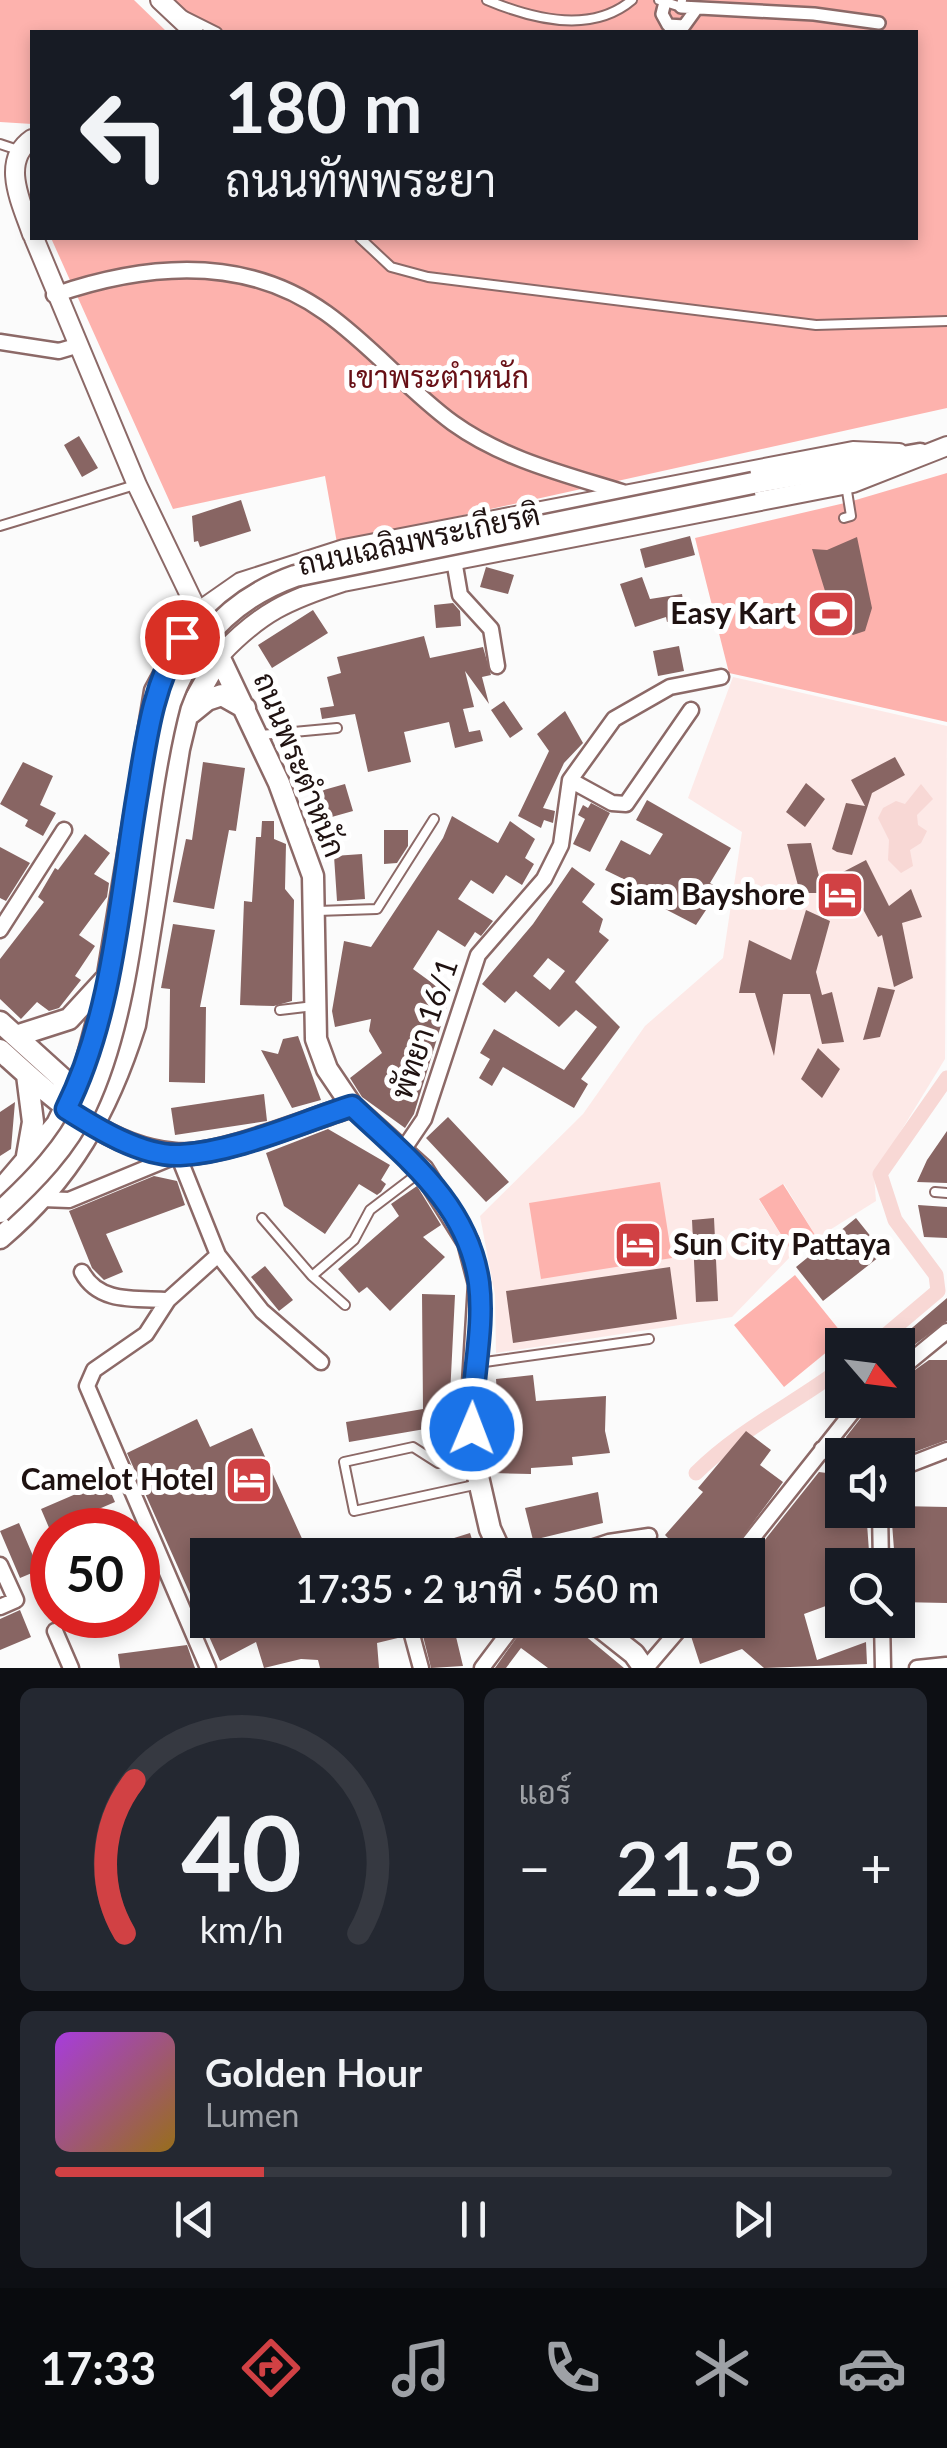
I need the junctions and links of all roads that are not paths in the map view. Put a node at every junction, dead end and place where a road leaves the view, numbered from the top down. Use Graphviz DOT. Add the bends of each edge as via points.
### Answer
graph roads {
  1 [pos="487,0"];
  2 [pos="632,0"];
  3 [pos="662,1"];
  4 [pos="682,3"];
  5 [pos="166,6"];
  6 [pos="697,8"];
  7 [pos="878,24"];
  8 [pos="192,30"];
  9 [pos="214,30"];
  10 [pos="17,145"];
  11 [pos="30,227"];
  12 [pos="34,240"];
  13 [pos="362,240"];
  14 [pos="54,295"];
  15 [pos="947,321"];
  16 [pos="0,342"];
  17 [pos="76,346"];
  18 [pos="947,446"];
  19 [pos="920,454"];
  20 [pos="846,484"];
  21 [pos="137,485"];
  22 [pos="622,492"];
  23 [pos="844,518"];
  24 [pos="0,526"];
  25 [pos="333,552"];
  26 [pos="454,560"];
  27 [pos="343,582"];
  28 [pos="198,612"];
  29 [pos="221,654"];
  30 [pos="497,666"];
  31 [pos="720,677"];
  32 [pos="245,708"];
  33 [pos="691,710"];
  34 [pos="187,718"];
  35 [pos="337,728"];
  36 [pos="257,736"];
  37 [pos="146,740"];
  38 [pos="180,749"];
  39 [pos="570,780"];
  40 [pos="434,820"];
  41 [pos="64,830"];
  42 [pos="316,911"];
  43 [pos="0,930"];
  44 [pos="106,982"];
  45 [pos="141,992"];
  46 [pos="314,1006"];
  47 [pos="280,1010"];
  48 [pos="5,1036"];
  49 [pos="28,1075"];
  50 [pos="70,1100"];
  51 [pos="352,1106"];
  52 [pos="98,1120"];
  53 [pos="403,1150"];
  54 [pos="178,1155"];
  55 [pos="25,1162"];
  56 [pos="0,1168"];
  57 [pos="424,1170"];
  58 [pos="0,1191"];
  59 [pos="935,1192"];
  60 [pos="947,1193"];
  61 [pos="0,1199"];
  62 [pos="42,1199"];
  63 [pos="262,1218"];
  64 [pos="5,1225"];
  65 [pos="218,1255"];
  66 [pos="82,1272"];
  67 [pos="312,1276"];
  68 [pos="168,1300"];
  69 [pos="345,1305"];
  70 [pos="947,1330"];
  71 [pos="650,1339"];
  72 [pos="915,1356"];
  73 [pos="321,1362"];
  74 [pos="474,1364"];
  75 [pos="847,1418"];
  76 [pos="822,1449"];
  77 [pos="947,1450"];
  78 [pos="825,1451"];
  79 [pos="474,1458"];
  80 [pos="915,1463"];
  81 [pos="479,1484"];
  82 [pos="649,1536"];
  83 [pos="494,1538"];
  84 [pos="635,1538"];
  85 [pos="753,1538"];
  86 [pos="0,1565"];
  87 [pos="0,1607"];
  88 [pos="58,1638"];
  89 [pos="413,1638"];
  90 [pos="504,1638"];
  91 [pos="614,1638"];
  92 [pos="672,1638"];
  93 [pos="882,1638"];
  94 [pos="946,1665"];
  95 [pos="72,1668"];
  96 [pos="208,1668"];
  97 [pos="421,1668"];
  98 [pos="482,1668"];
  99 [pos="645,1668"];
  100 [pos="883,1668"];
  101 [pos="917,1668"];
  1 -- 2 [label="lane" via="573,21 616,14"];
  3 -- 4 [label="lane"];
  3 -- 6 [label="street" via="668,25 684,26"];
  4 -- 6 [label="street"];
  5 -- 8 [label="street"];
  5 -- 9 [label="lane"];
  6 -- 7 [label="street"];
  10 -- 11 [label="street, ถนนพระตำหนัก" via="11,167"];
  12 -- 14 [label="street, ถนนพระตำหนัก"];
  13 -- 15 [label="lane" via="391,267 428,278 816,325"];
  14 -- 17 [label="street, ถนนพระตำหนัก"];
  14 -- 22 [label="street" via="123,274 190,268 294,293 452,422 538,466"];
  16 -- 17 [label="street"];
  17 -- 21 [label="street, ถนนพระตำหนัก"];
  18 -- 19 [label="street, ถนนเฉลิมพระเกียรติ"];
  19 -- 20 [label="street, ถนนเฉลิมพระเกียรติ"];
  19 -- 22 [label="street, ถนนเฉลิมพระเกียรติ" via="854,450"];
  19 -- 64 [label="main road, bridge" via="295,576 225,616 190,657 170,703 117,1003 97,1078 58,1150"];
  20 -- 23 [label="lane" via="851,516"];
  20 -- 26 [label="street, ถนนเฉลิมพระเกียรติ"];
  21 -- 24 [label="lane"];
  21 -- 28 [label="street, ถนนพระตำหนัก"];
  22 -- 25 [label="street, ถนนเฉลิมพระเกียรติ"];
  25 -- 27 [label="street" via="332,570"];
  25 -- 28 [label="street, ถนนเฉลิมพระเกียรติ" via="241,582"];
  26 -- 27 [label="street, ถนนเฉลิมพระเกียรติ"];
  26 -- 30 [label="street" via="460,596 491,629"];
  27 -- 29 [label="street, ถนนเฉลิมพระเกียรติ" via="285,600"];
  28 -- 29 [label="main road, ถนนพระตำหนัก"];
  28 -- 37 [label="main road, ถนนเฉลิมพระเกียรติ" via="155,691"];
  29 -- 32 [label="main road, ถนนพระตำหนัก"];
  29 -- 34 [label="main road, ถนนเฉลิมพระเกียรติ"];
  31 -- 39 [label="street, พัทยา 16/1" via="670,687 614,719"];
  32 -- 34 [label="main road" via="222,695"];
  32 -- 36 [label="main road, ถนนพระตำหนัก"];
  33 -- 39 [label="street" via="626,804"];
  34 -- 38 [label="main road, ถนนเฉลิมพระเกียรติ"];
  35 -- 36 [label="lane"];
  36 -- 42 [label="main road, ถนนพระตำหนัก" via="304,849"];
  37 -- 38 [label="main road" via="165,731"];
  37 -- 44 [label="main road, ถนนเฉลิมพระเกียรติ"];
  38 -- 45 [label="main road, ถนนเฉลิมพระเกียรติ"];
  39 -- 53 [label="street, พัทยา 16/1" via="562,845 544,879 478,955 424,1120"];
  40 -- 42 [label="lane" via="377,909"];
  41 -- 43 [label="street"];
  42 -- 46 [label="main road, ถนนพระตำหนัก"];
  44 -- 45 [label="main road" via="122,1000"];
  44 -- 48 [label="main road" via="68,1020"];
  44 -- 50 [label="main road, ถนนเฉลิมพระเกียรติ"];
  45 -- 52 [label="main road, ถนนเฉลิมพระเกียรติ" via="127,1050"];
  46 -- 47 [label="lane"];
  46 -- 51 [label="main road, ถนนพระตำหนัก" via="326,1070"];
  48 -- 49 [label="main road"];
  48 -- 50 [label="main road"];
  49 -- 50 [label="main road"];
  49 -- 55 [label="main road" via="33,1122"];
  50 -- 52 [label="main road"];
  50 -- 55 [label="main road, ถนนเฉลิมพระเกียรติ"];
  51 -- 53 [label="main road, ถนนพระตำหนัก"];
  51 -- 54 [label="main road"];
  52 -- 54 [label="main road"];
  52 -- 62 [label="main road, ถนนเฉลิมพระเกียรติ" via="68,1171"];
  53 -- 57 [label="main road, ถนนพระตำหนัก"];
  54 -- 62 [label="street" via="70,1200"];
  54 -- 65 [label="street"];
  55 -- 56 [label="street"];
  55 -- 58 [label="main road, ถนนเฉลิมพระเกียรติ"];
  57 -- 67 [label="lane" via="370,1210 354,1240"];
  57 -- 74 [label="main road, ถนนพระตำหนัก" via="468,1242 479,1284"];
  59 -- 60 [label="lane"];
  61 -- 64 [label="main road" via="9,1205"];
  62 -- 64 [label="main road, ถนนเฉลิมพระเกียรติ"];
  63 -- 67 [label="lane"];
  65 -- 68 [label="street"];
  65 -- 73 [label="street" via="262,1310"];
  66 -- 68 [label="street" via="105,1296"];
  67 -- 69 [label="lane"];
  68 -- 96 [label="street" via="146,1334 94,1370 88,1386"];
  70 -- 72 [label="street"];
  71 -- 74 [label="lane"];
  74 -- 79 [label="main road, ถนนพระตำหนัก"];
  75 -- 76 [label="street"];
  76 -- 78 [label="street"];
  76 -- 85 [label="street"];
  77 -- 80 [label="street"];
  79 -- 81 [label="main road, ถนนพระตำหนัก"];
  79 -- 81 [label="lane" via="438,1463 413,1447 344,1462 354,1511"];
  81 -- 83 [label="main road, ถนนพระตำหนัก"];
  82 -- 84 [label="street"];
  86 -- 87 [label="street" via="16,1600"];
  88 -- 95 [label="street"];
  89 -- 97 [label="street"];
  90 -- 98 [label="street"];
  91 -- 99 [label="main road"];
  92 -- 99 [label="street"];
  93 -- 100 [label="street"];
  94 -- 101 [label="street"];
}
